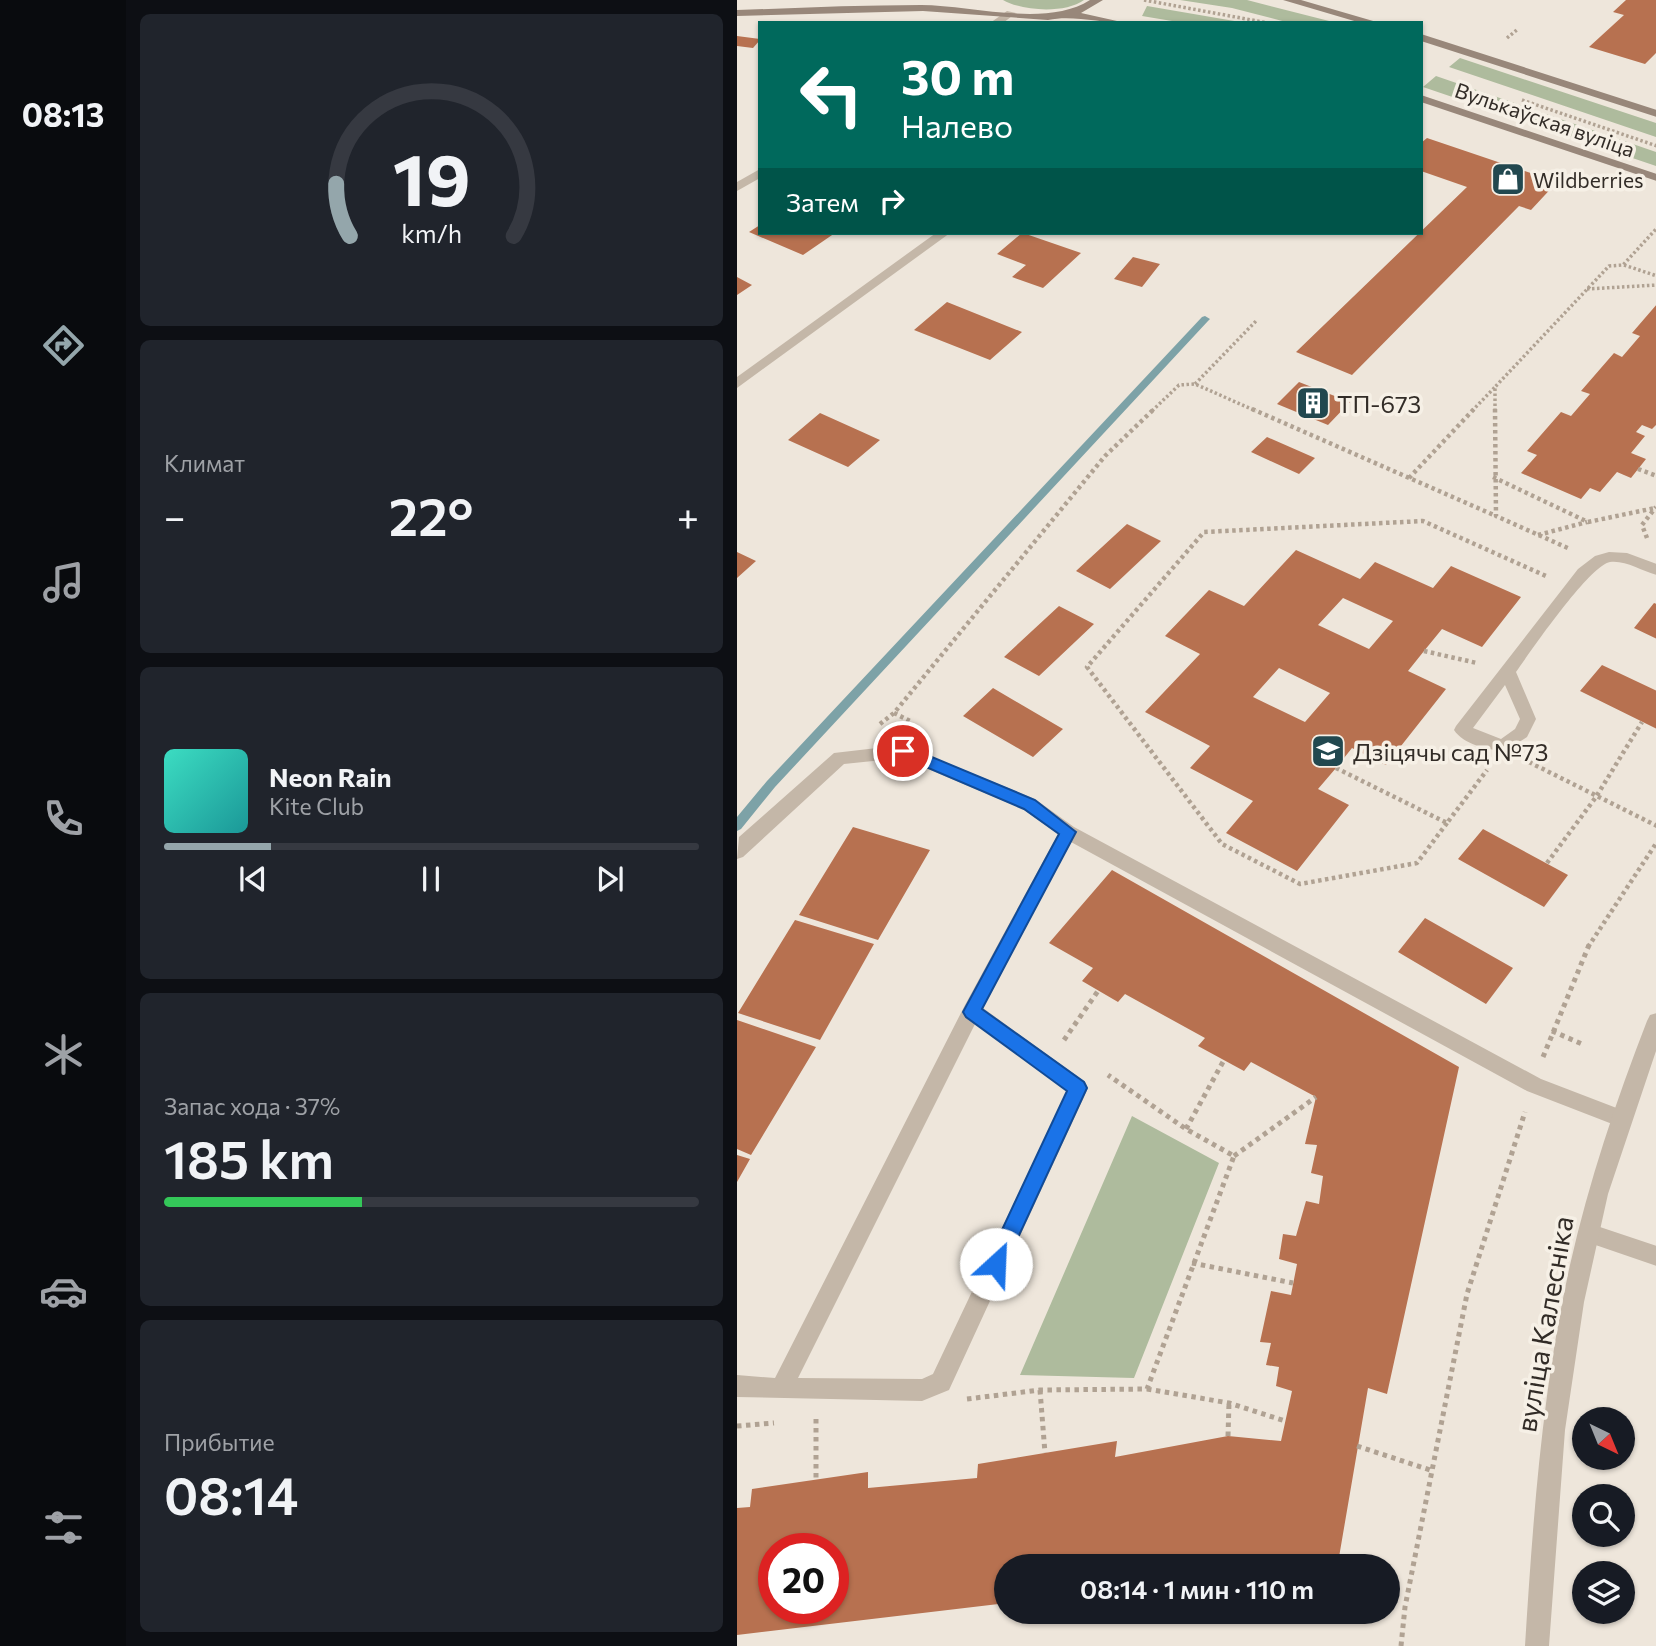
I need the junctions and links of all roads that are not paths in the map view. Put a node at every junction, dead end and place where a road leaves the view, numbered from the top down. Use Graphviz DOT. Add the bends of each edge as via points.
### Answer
graph roads {
  1 [pos="990,0"];
  2 [pos="1098,0"];
  3 [pos="1288,0"];
  4 [pos="737,13"];
  5 [pos="1011,13"];
  6 [pos="1067,15"];
  7 [pos="998,21"];
  8 [pos="1108,21"];
  9 [pos="1367,21"];
  10 [pos="1423,38"];
  11 [pos="1423,98"];
  12 [pos="1656,114"];
  13 [pos="758,174"];
  14 [pos="1656,178"];
  15 [pos="737,187"];
  16 [pos="941,235"];
  17 [pos="737,384"];
  18 [pos="1656,570"];
  19 [pos="1507,670"];
  20 [pos="1068,832"];
  21 [pos="737,852"];
  22 [pos="972,1012"];
  23 [pos="1656,1021"];
  24 [pos="1620,1118"];
  25 [pos="1588,1233"];
  26 [pos="1656,1256"];
  27 [pos="737,1386"];
  28 [pos="781,1389"];
  29 [pos="1537,1646"];
  1 -- 5 [label="street"];
  2 -- 6 [label="street"];
  3 -- 9 [label="street"];
  4 -- 5 [label="street" via="923,8"];
  5 -- 6 [label="street"];
  5 -- 7 [label="street"];
  6 -- 8 [label="street"];
  10 -- 12 [label="street, Вулькаўская вуліца"];
  11 -- 14 [label="street, Вулькаўская вуліца"];
  13 -- 15 [label="street"];
  16 -- 17 [label="street"];
  18 -- 19 [label="street" via="1611,556 1594,560"];
  19 -- 19 [label="street" via="1462,730 1503,746 1521,733 1529,719"];
  20 -- 21 [label="street" via="1029,804 903,751 840,758"];
  20 -- 22 [label="street"];
  20 -- 24 [label="street" via="1534,1085"];
  22 -- 28 [label="street"];
  22 -- 28 [label="street" via="1078,1088 941,1382 922,1390"];
  23 -- 24 [label="street, вуліца Калесніка"];
  24 -- 25 [label="street, вуліца Калесніка"];
  25 -- 26 [label="street"];
  25 -- 29 [label="street, вуліца Калесніка" via="1573,1302 1547,1490"];
  27 -- 28 [label="street"];
}
